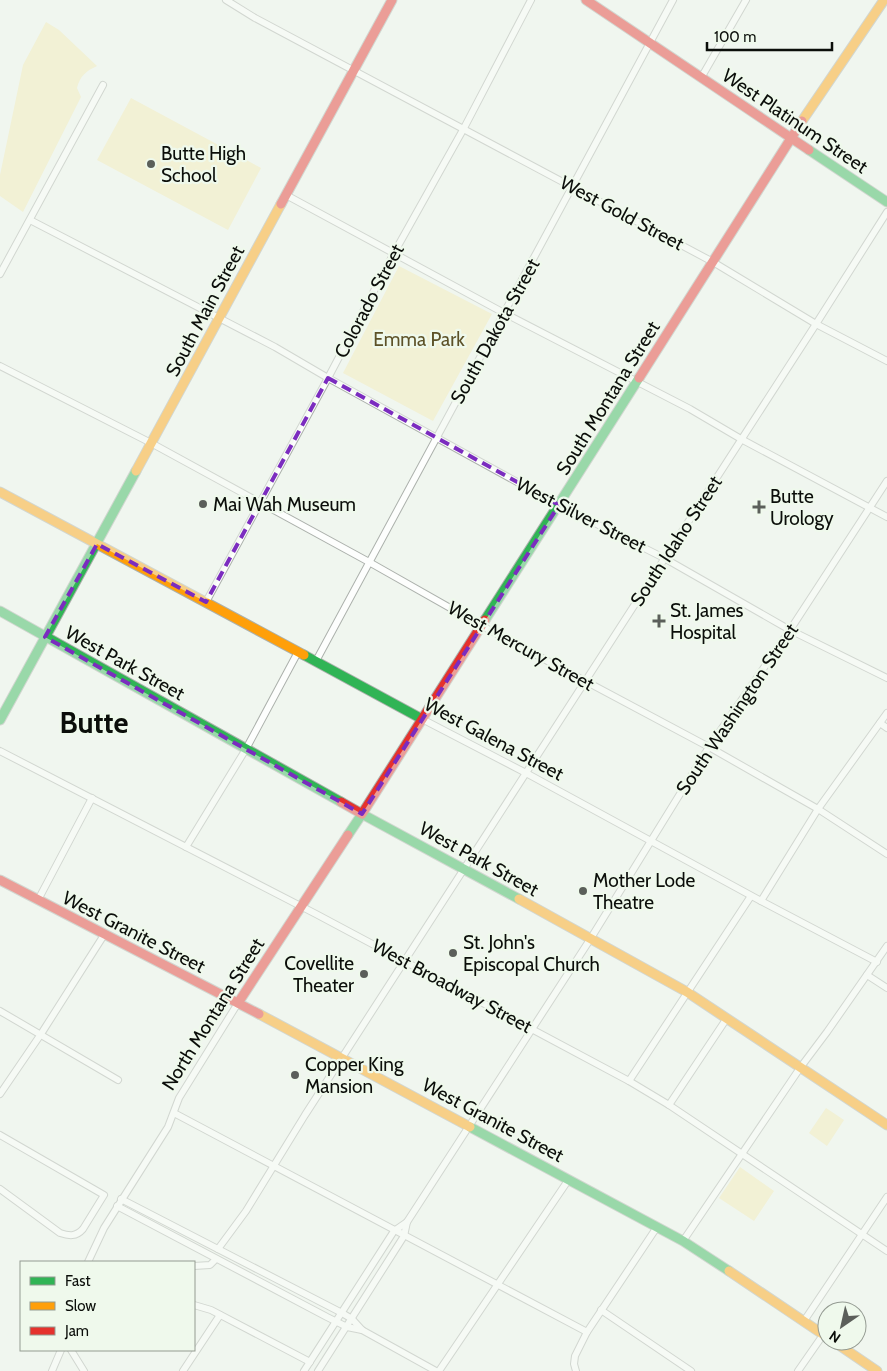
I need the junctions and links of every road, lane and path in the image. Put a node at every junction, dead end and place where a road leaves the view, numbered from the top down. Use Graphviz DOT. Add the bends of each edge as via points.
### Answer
graph roads {
  1 [pos="226,0"];
  2 [pos="392,0"];
  3 [pos="531,0"];
  4 [pos="586,0"];
  5 [pos="674,0"];
  6 [pos="746,0"];
  7 [pos="884,0"];
  8 [pos="650,44"];
  9 [pos="354,70"];
  10 [pos="701,78"];
  11 [pos="103,85"];
  12 [pos="464,128"];
  13 [pos="791,138"];
  14 [pos="573,187"];
  15 [pos="286,195"];
  16 [pos="887,202"];
  17 [pos="887,212"];
  18 [pos="30,220"];
  19 [pos="394,253"];
  20 [pos="713,262"];
  21 [pos="0,274"];
  22 [pos="504,313"];
  23 [pos="219,318"];
  24 [pos="816,324"];
  25 [pos="887,361"];
  26 [pos="0,366"];
  27 [pos="328,378"];
  28 [pos="637,382"];
  29 [pos="437,438"];
  30 [pos="741,439"];
  31 [pos="151,444"];
  32 [pos="887,481"];
  33 [pos="0,492"];
  34 [pos="260,503"];
  35 [pos="559,505"];
  36 [pos="869,508"];
  37 [pos="887,517"];
  38 [pos="97,544"];
  39 [pos="664,558"];
  40 [pos="369,562"];
  41 [pos="206,602"];
  42 [pos="0,611"];
  43 [pos="482,626"];
  44 [pos="790,630"];
  45 [pos="45,637"];
  46 [pos="298,652"];
  47 [pos="316,661"];
  48 [pos="887,678"];
  49 [pos="586,682"];
  50 [pos="887,713"];
  51 [pos="422,719"];
  52 [pos="0,720"];
  53 [pos="880,723"];
  54 [pos="887,728"];
  55 [pos="709,747"];
  56 [pos="246,749"];
  57 [pos="0,751"];
  58 [pos="526,773"];
  59 [pos="92,798"];
  60 [pos="818,809"];
  61 [pos="362,814"];
  62 [pos="650,842"];
  63 [pos="186,847"];
  64 [pos="887,854"];
  65 [pos="464,869"];
  66 [pos="0,880"];
  67 [pos="751,896"];
  68 [pos="38,900"];
  69 [pos="760,901"];
  70 [pos="300,906"];
  71 [pos="104,934"];
  72 [pos="591,938"];
  73 [pos="887,946"];
  74 [pos="404,961"];
  75 [pos="877,962"];
  76 [pos="867,975"];
  77 [pos="887,988"];
  78 [pos="687,992"];
  79 [pos="238,1003"];
  80 [pos="0,1011"];
  81 [pos="727,1018"];
  82 [pos="532,1028"];
  83 [pos="41,1034"];
  84 [pos="342,1059"];
  85 [pos="800,1068"];
  86 [pos="118,1080"];
  87 [pos="629,1081"];
  88 [pos="0,1094"];
  89 [pos="669,1105"];
  90 [pos="174,1113"];
  91 [pos="887,1125"];
  92 [pos="470,1126"];
  93 [pos="0,1135"];
  94 [pos="743,1154"];
  95 [pos="274,1166"];
  96 [pos="569,1179"];
  97 [pos="0,1189"];
  98 [pos="887,1197"];
  99 [pos="121,1199"];
  100 [pos="117,1206"];
  101 [pos="407,1222"];
  102 [pos="657,1227"];
  103 [pos="394,1231"];
  104 [pos="863,1235"];
  105 [pos="404,1236"];
  106 [pos="683,1240"];
  107 [pos="218,1249"];
  108 [pos="887,1251"];
  109 [pos="216,1259"];
  110 [pos="88,1261"];
  111 [pos="195,1266"];
  112 [pos="496,1284"];
  113 [pos="195,1305"];
  114 [pos="601,1310"];
  115 [pos="342,1313"];
  116 [pos="220,1314"];
  117 [pos="352,1319"];
  118 [pos="337,1321"];
  119 [pos="804,1321"];
  120 [pos="347,1327"];
  121 [pos="362,1330"];
  122 [pos="817,1330"];
  123 [pos="587,1332"];
  124 [pos="817,1346"];
  125 [pos="61,1351"];
  126 [pos="72,1351"];
  127 [pos="848,1351"];
  128 [pos="310,1362"];
  129 [pos="52,1371"];
  130 [pos="84,1371"];
  131 [pos="183,1371"];
  132 [pos="304,1371"];
  133 [pos="318,1371"];
  134 [pos="437,1371"];
  135 [pos="576,1371"];
  136 [pos="691,1371"];
  137 [pos="798,1371"];
  138 [pos="877,1371"];
  1 -- 9 [label="street, West Gold Street"];
  2 -- 9 [label="street, South Main Street"];
  3 -- 12 [label="street, Colorado Street"];
  4 -- 8 [label="street, West Platinum Street"];
  5 -- 8 [label="street, South Dakota Street"];
  6 -- 10 [label="street"];
  7 -- 13 [label="street, South Montana Street"];
  8 -- 10 [label="street, West Platinum Street"];
  8 -- 14 [label="street, South Dakota Street"];
  9 -- 12 [label="street, West Gold Street"];
  9 -- 15 [label="street, South Main Street"];
  10 -- 13 [label="street, West Platinum Street"];
  11 -- 18 [label="street"];
  12 -- 14 [label="street, West Gold Street"];
  12 -- 19 [label="street, Colorado Street"];
  13 -- 16 [label="street, West Platinum Street"];
  13 -- 20 [label="street, South Montana Street"];
  14 -- 20 [label="street, West Gold Street"];
  14 -- 22 [label="street, South Dakota Street"];
  15 -- 19 [label="street"];
  15 -- 23 [label="street, South Main Street"];
  17 -- 24 [label="street, South Idaho Street"];
  18 -- 21 [label="street"];
  18 -- 23 [label="street, West Silver Street"];
  19 -- 22 [label="street"];
  19 -- 27 [label="street, Colorado Street"];
  20 -- 24 [label="street, West Gold Street"];
  20 -- 28 [label="street, South Montana Street"];
  22 -- 28 [label="street"];
  22 -- 29 [label="street, South Dakota Street"];
  23 -- 27 [label="street, West Silver Street"];
  23 -- 31 [label="street, South Main Street"];
  24 -- 25 [label="street, West Gold Street"];
  24 -- 30 [label="street, South Idaho Street"];
  26 -- 31 [label="street, West Mercury Street"];
  27 -- 29 [label="street, West Silver Street"];
  27 -- 34 [label="street, Colorado Street"];
  28 -- 30 [label="street"];
  28 -- 35 [label="street, South Montana Street"];
  29 -- 35 [label="street, West Silver Street"];
  29 -- 40 [label="street, South Dakota Street"];
  30 -- 36 [label="street"];
  30 -- 39 [label="street, South Idaho Street"];
  31 -- 34 [label="street, West Mercury Street"];
  31 -- 38 [label="street, South Main Street"];
  32 -- 36 [label="street, South Washington Street"];
  33 -- 38 [label="street, West Galena Street"];
  34 -- 40 [label="street, West Mercury Street"];
  34 -- 41 [label="street, Colorado Street"];
  35 -- 39 [label="street, West Silver Street"];
  35 -- 43 [label="street, South Montana Street"];
  36 -- 37 [label="street"];
  36 -- 44 [label="street, South Washington Street"];
  38 -- 41 [label="street, West Galena Street"];
  38 -- 45 [label="street, South Main Street"];
  39 -- 44 [label="street, West Silver Street"];
  39 -- 49 [label="street, South Idaho Street"];
  40 -- 43 [label="street, West Mercury Street"];
  40 -- 47 [label="street, South Dakota Street"];
  41 -- 46 [label="street, West Galena Street"];
  42 -- 45 [label="street, West Park Street"];
  43 -- 49 [label="street, West Mercury Street"];
  43 -- 51 [label="street, South Montana Street"];
  44 -- 48 [label="street, West Silver Street"];
  44 -- 55 [label="street, South Washington Street"];
  45 -- 52 [label="street, South Main Street"];
  45 -- 56 [label="street, West Park Street"];
  46 -- 47 [label="street, West Galena Street"];
  46 -- 56 [label="street"];
  47 -- 51 [label="street, West Galena Street"];
  49 -- 55 [label="street, West Mercury Street"];
  49 -- 58 [label="street, South Idaho Street"];
  50 -- 53 [label="street"];
  51 -- 58 [label="street, West Galena Street"];
  51 -- 61 [label="street, South Montana Street"];
  53 -- 54 [label="street"];
  53 -- 60 [label="street"];
  55 -- 60 [label="street, West Mercury Street"];
  55 -- 62 [label="street, South Washington Street"];
  56 -- 61 [label="street, West Park Street"];
  56 -- 63 [label="street"];
  57 -- 59 [label="street, West Broadway Street"];
  58 -- 62 [label="street, West Galena Street"];
  58 -- 65 [label="street, South Idaho Street"];
  59 -- 63 [label="street, West Broadway Street"];
  59 -- 68 [label="street"];
  60 -- 64 [label="street, West Mercury Street"];
  60 -- 69 [label="street"];
  61 -- 65 [label="street, West Park Street"];
  61 -- 70 [label="street, North Montana Street"];
  62 -- 67 [label="street, West Galena Street"];
  62 -- 72 [label="street, South Washington Street"];
  63 -- 70 [label="street, West Broadway Street"];
  65 -- 72 [label="street, West Park Street"];
  65 -- 74 [label="street, South Idaho Street"];
  66 -- 68 [label="street, West Granite Street"];
  67 -- 69 [label="street, West Galena Street"];
  67 -- 78 [label="street"];
  68 -- 71 [label="street, West Granite Street"];
  69 -- 75 [label="street, West Galena Street"];
  70 -- 74 [label="street, West Broadway Street"];
  70 -- 79 [label="street, North Montana Street"];
  71 -- 79 [label="street, West Granite Street"];
  71 -- 83 [label="street"];
  72 -- 78 [label="street, West Park Street"];
  72 -- 82 [label="street, South Washington Street"];
  73 -- 75 [label="street"];
  74 -- 82 [label="street, West Broadway Street"];
  74 -- 84 [label="street, South Idaho Street"];
  75 -- 76 [label="street"];
  76 -- 77 [label="street"];
  76 -- 85 [label="street"];
  78 -- 81 [label="street, West Park Street"];
  78 -- 87 [label="street"];
  79 -- 84 [label="street, West Granite Street"];
  79 -- 90 [label="street, North Montana Street" via="179,1098"];
  80 -- 83 [label="street"];
  81 -- 85 [label="street, West Park Street"];
  81 -- 89 [label="street"];
  82 -- 87 [label="street, West Broadway Street"];
  82 -- 92 [label="street, South Washington Street"];
  83 -- 86 [label="street"];
  83 -- 88 [label="street"];
  84 -- 92 [label="street, West Granite Street"];
  84 -- 95 [label="street, South Idaho Street"];
  85 -- 91 [label="street, West Park Street"];
  85 -- 94 [label="street"];
  87 -- 89 [label="street, West Broadway Street"];
  89 -- 94 [label="street, West Broadway Street"];
  90 -- 95 [label="street"];
  90 -- 99 [label="street, North Montana Street"];
  92 -- 96 [label="street, West Granite Street"];
  92 -- 101 [label="street, South Washington Street"];
  93 -- 97 [label="street" via="104,1195 83,1229 68,1236"];
  94 -- 104 [label="street, West Broadway Street"];
  94 -- 106 [label="street"];
  95 -- 103 [label="street"];
  95 -- 107 [label="street, South Idaho Street"];
  96 -- 102 [label="street, West Granite Street"];
  96 -- 112 [label="street"];
  98 -- 104 [label="street"];
  99 -- 100 [label="street, North Montana Street"];
  99 -- 107 [label="street"];
  100 -- 109 [label="street"];
  100 -- 110 [label="street, North Montana Street"];
  101 -- 103 [label="street"];
  101 -- 105 [label="street"];
  102 -- 106 [label="street, West Granite Street"];
  102 -- 114 [label="street"];
  103 -- 105 [label="street"];
  103 -- 115 [label="street"];
  104 -- 108 [label="street, West Broadway Street"];
  104 -- 119 [label="street"];
  105 -- 112 [label="street"];
  105 -- 117 [label="street"];
  106 -- 119 [label="street, West Granite Street"];
  107 -- 115 [label="street"];
  109 -- 111 [label="street" via="210,1265"];
  109 -- 118 [label="street"];
  112 -- 123 [label="street"];
  112 -- 134 [label="street"];
  113 -- 116 [label="street"];
  114 -- 123 [label="street"];
  114 -- 136 [label="street"];
  115 -- 117 [label="street"];
  115 -- 118 [label="street"];
  116 -- 128 [label="street"];
  116 -- 131 [label="street"];
  117 -- 120 [label="street"];
  117 -- 121 [label="street"];
  118 -- 120 [label="street"];
  118 -- 128 [label="street"];
  119 -- 122 [label="street, West Granite Street"];
  120 -- 121 [label="street"];
  120 -- 133 [label="street"];
  121 -- 134 [label="street"];
  123 -- 135 [label="street" via="575,1356"];
  124 -- 137 [label="street"];
  125 -- 129 [label="street"];
  126 -- 130 [label="street"];
  127 -- 138 [label="street"];
  128 -- 132 [label="street"];
}
